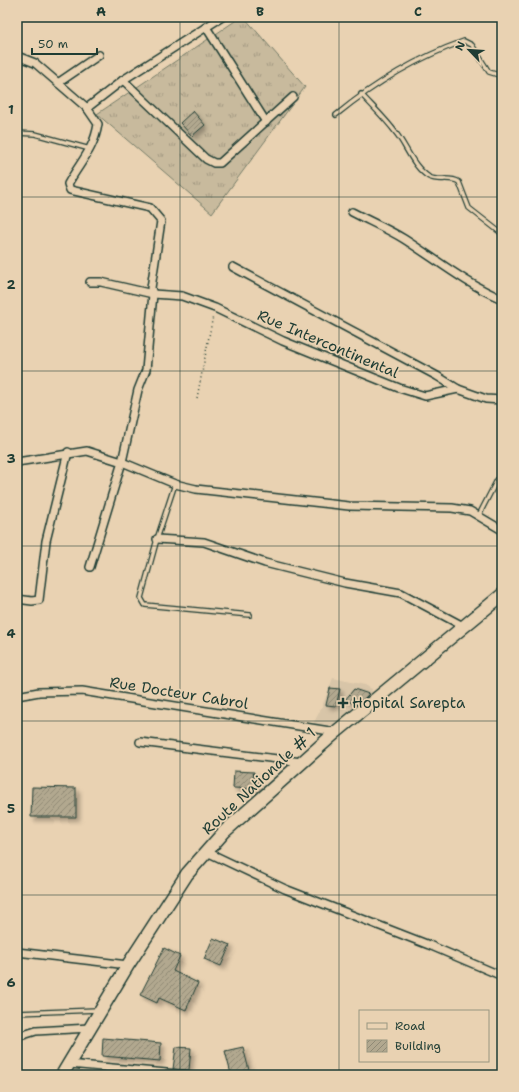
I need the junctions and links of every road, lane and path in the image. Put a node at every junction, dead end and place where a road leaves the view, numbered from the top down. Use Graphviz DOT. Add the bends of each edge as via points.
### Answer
graph roads {
  1 [pos="222,17"];
  2 [pos="206,27"];
  3 [pos="99,55"];
  4 [pos="17,56"];
  5 [pos="502,76"];
  6 [pos="123,80"];
  7 [pos="58,83"];
  8 [pos="361,94"];
  9 [pos="293,97"];
  10 [pos="87,108"];
  11 [pos="336,115"];
  12 [pos="266,122"];
  13 [pos="17,133"];
  14 [pos="91,150"];
  15 [pos="352,212"];
  16 [pos="501,233"];
  17 [pos="233,267"];
  18 [pos="90,282"];
  19 [pos="152,291"];
  20 [pos="502,299"];
  21 [pos="215,308"];
  22 [pos="458,389"];
  23 [pos="197,398"];
  24 [pos="502,400"];
  25 [pos="68,452"];
  26 [pos="17,462"];
  27 [pos="122,462"];
  28 [pos="497,480"];
  29 [pos="175,484"];
  30 [pos="479,515"];
  31 [pos="502,530"];
  32 [pos="157,539"];
  33 [pos="90,567"];
  34 [pos="502,595"];
  35 [pos="17,599"];
  36 [pos="250,615"];
  37 [pos="463,626"];
  38 [pos="17,696"];
  39 [pos="336,732"];
  40 [pos="140,742"];
  41 [pos="302,762"];
  42 [pos="206,852"];
  43 [pos="17,952"];
  44 [pos="128,964"];
  45 [pos="502,976"];
  46 [pos="101,1009"];
  47 [pos="17,1013"];
  48 [pos="90,1028"];
  49 [pos="17,1037"];
  50 [pos="69,1064"];
  51 [pos="62,1075"];
  52 [pos="188,1075"];
  1 -- 2 [label="street"];
  2 -- 6 [label="street"];
  2 -- 12 [label="street"];
  3 -- 7 [label="street"];
  4 -- 7 [label="street" via="35,63"];
  5 -- 8 [label="lane" via="489,72 472,45 464,41 401,68"];
  6 -- 10 [label="street"];
  6 -- 12 [label="street" via="206,159 214,163 220,163"];
  7 -- 10 [label="street"];
  8 -- 11 [label="lane"];
  8 -- 16 [label="lane" via="396,133 415,164 428,177 459,182 469,208"];
  9 -- 12 [label="street"];
  10 -- 14 [label="street" via="98,124"];
  13 -- 14 [label="lane" via="35,134"];
  14 -- 19 [label="street" via="68,184 70,190 150,208 161,221"];
  15 -- 20 [label="street" via="404,238 451,272"];
  17 -- 22 [label="street"];
  18 -- 19 [label="street, Rue Intercontinental"];
  19 -- 21 [label="street, Rue Intercontinental" via="182,296"];
  19 -- 27 [label="street" via="146,370 138,390"];
  21 -- 22 [label="street, Rue Intercontinental" via="283,341 399,388 425,396"];
  21 -- 23 [label="path"];
  22 -- 24 [label="street" via="486,399"];
  25 -- 26 [label="street"];
  25 -- 27 [label="street" via="87,451"];
  25 -- 35 [label="street" via="46,541 39,600"];
  27 -- 29 [label="street"];
  27 -- 33 [label="street"];
  28 -- 30 [label="lane"];
  29 -- 30 [label="street" via="196,489 349,506 452,508"];
  29 -- 32 [label="lane"];
  30 -- 31 [label="street"];
  32 -- 36 [label="lane" via="141,598 145,605"];
  32 -- 37 [label="street" via="204,542 265,563 345,583 401,593"];
  34 -- 37 [label="main road, Route Nationale # 1"];
  37 -- 39 [label="main road, Route Nationale # 1"];
  38 -- 39 [label="street, Rue Docteur Cabrol" via="39,692 82,691"];
  39 -- 41 [label="main road, Route Nationale # 1"];
  40 -- 41 [label="street"];
  41 -- 42 [label="main road, Route Nationale # 1" via="224,832"];
  42 -- 44 [label="main road, Route Nationale # 1" via="187,874"];
  42 -- 45 [label="street" via="285,889"];
  43 -- 44 [label="street"];
  44 -- 46 [label="main road, Route Nationale # 1"];
  46 -- 47 [label="lane"];
  46 -- 48 [label="main road, Route Nationale # 1"];
  48 -- 49 [label="street" via="36,1031"];
  48 -- 50 [label="main road, Route Nationale # 1"];
  50 -- 51 [label="main road, Route Nationale # 1"];
  50 -- 52 [label="street"];
}
